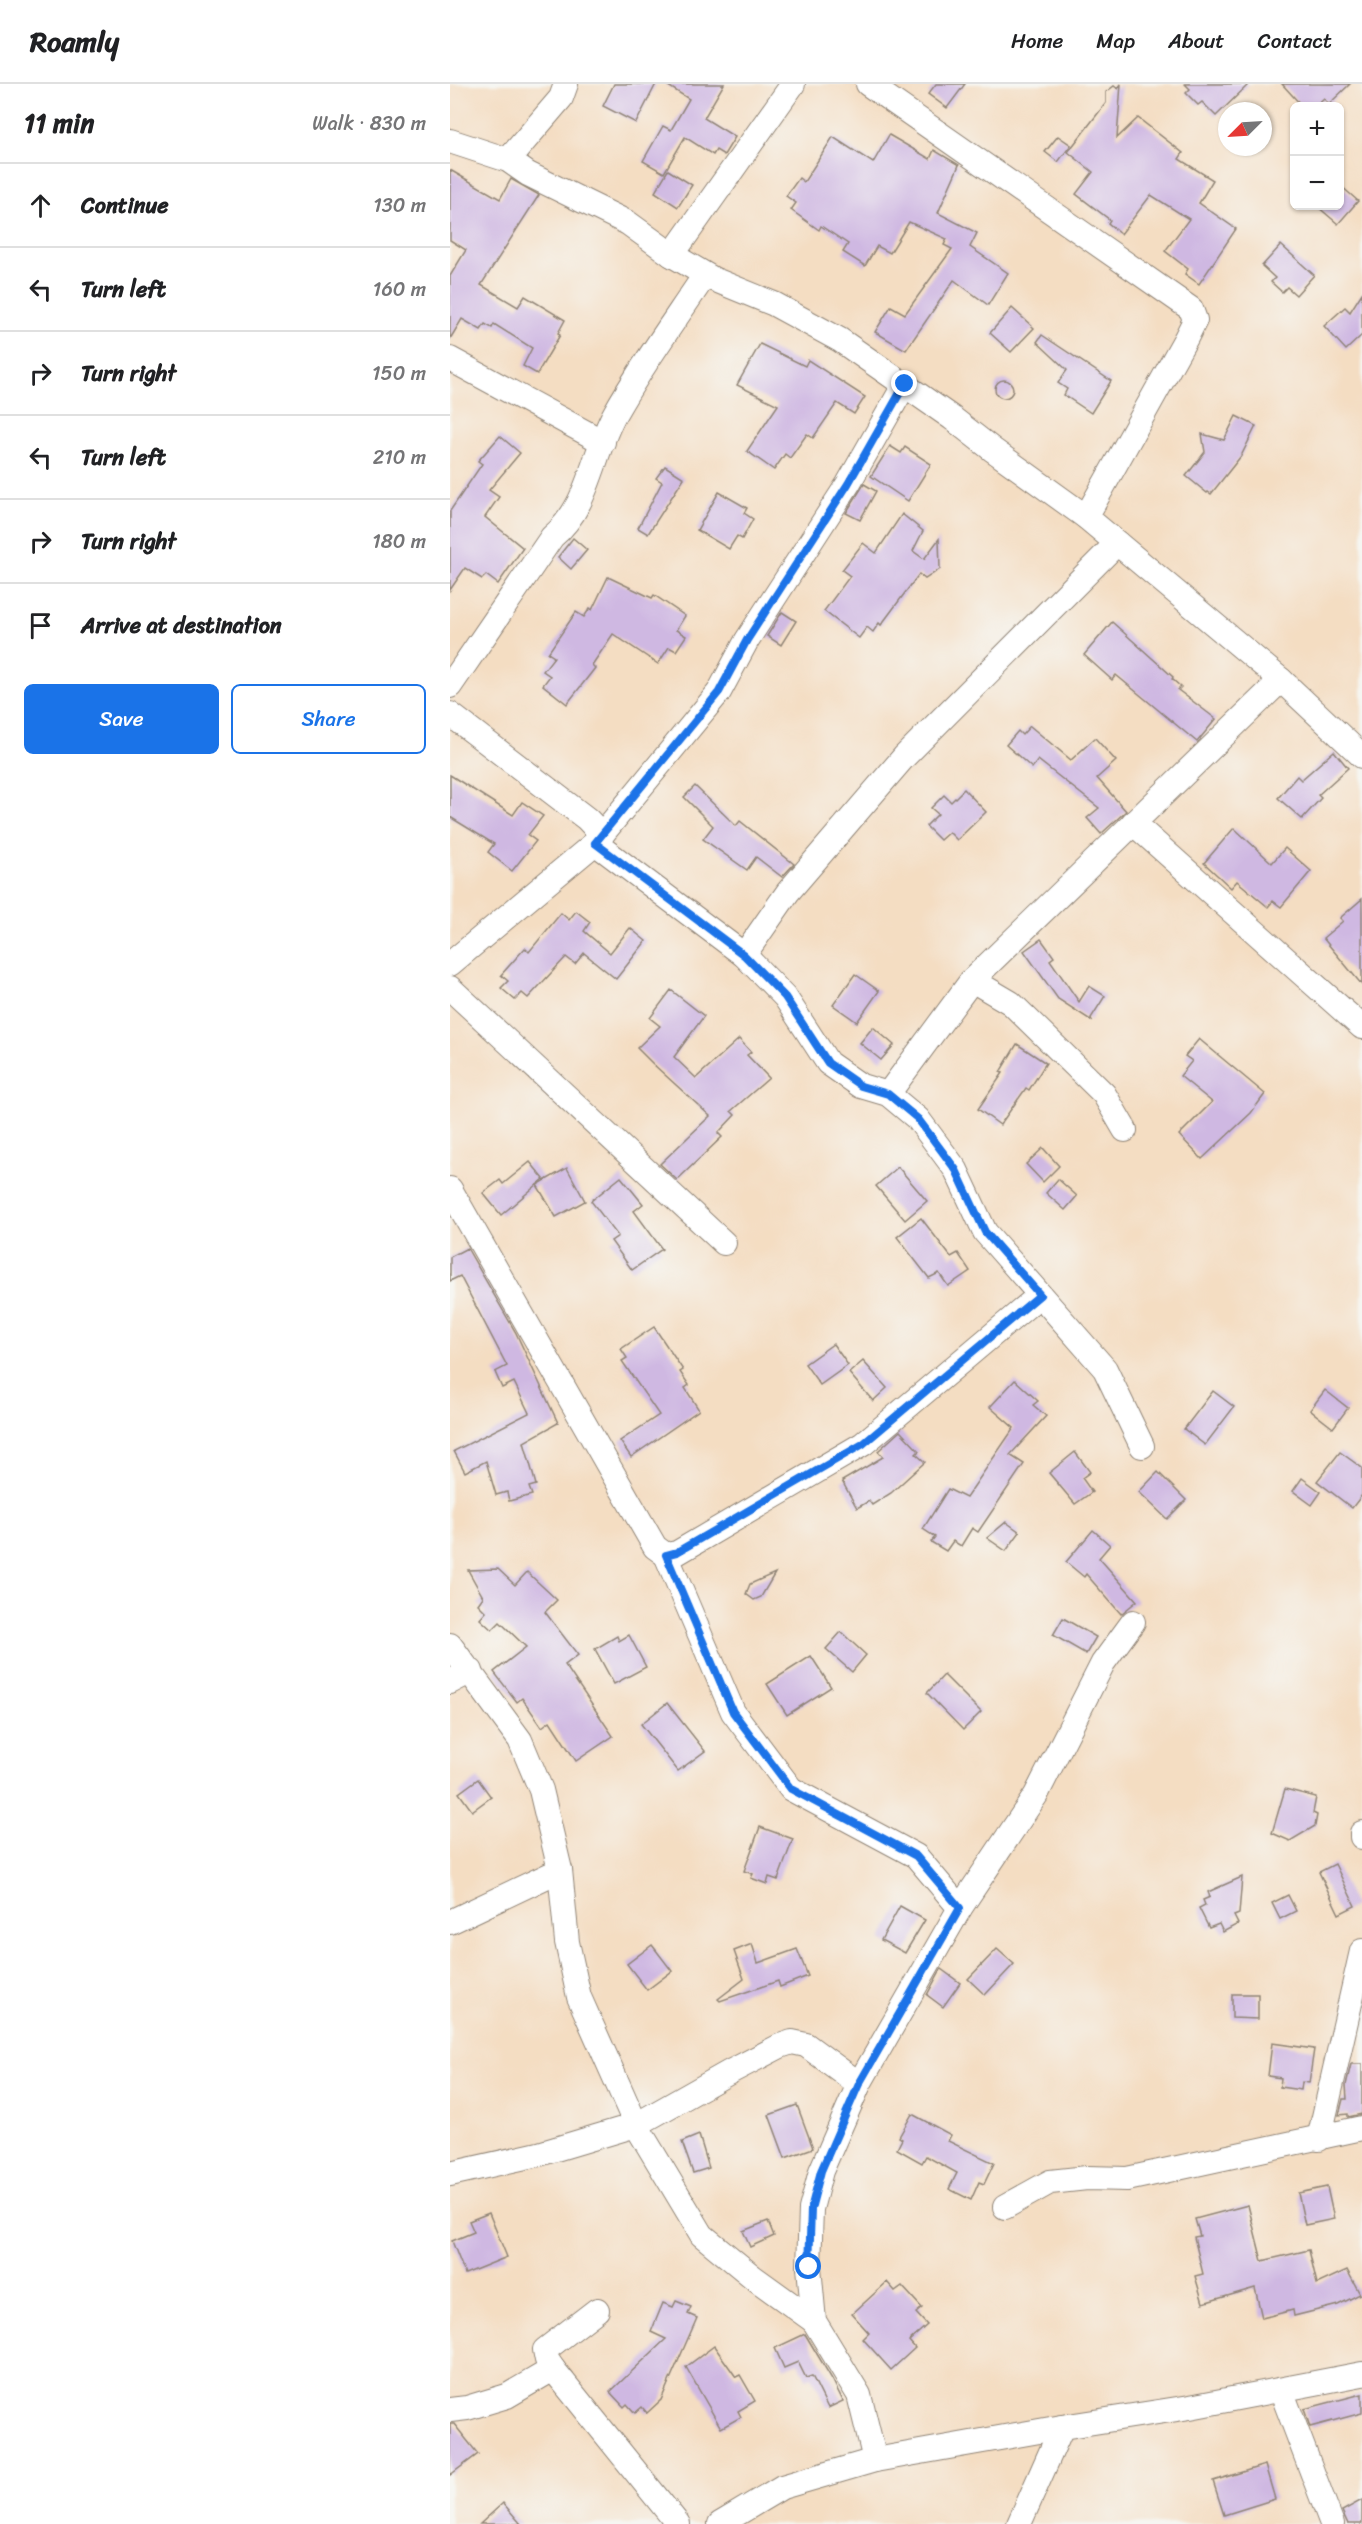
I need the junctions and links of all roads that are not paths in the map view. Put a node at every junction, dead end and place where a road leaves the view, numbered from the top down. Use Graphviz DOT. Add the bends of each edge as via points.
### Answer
graph roads {
  1 [pos="566,84"];
  2 [pos="793,84"];
  3 [pos="868,84"];
  4 [pos="450,141"];
  5 [pos="508,160"];
  6 [pos="672,255"];
  7 [pos="705,275"];
  8 [pos="450,359"];
  9 [pos="905,384"];
  10 [pos="603,442"];
  11 [pos="1086,517"];
  12 [pos="1117,543"];
  13 [pos="1281,680"];
  14 [pos="450,686"];
  15 [pos="450,714"];
  16 [pos="1362,756"];
  17 [pos="1133,823"];
  18 [pos="598,839"];
  19 [pos="744,955"];
  20 [pos="450,964"];
  21 [pos="972,980"];
  22 [pos="450,988"];
  23 [pos="1362,1026"];
  24 [pos="888,1094"];
  25 [pos="1125,1130"];
  26 [pos="450,1188"];
  27 [pos="724,1244"];
  28 [pos="1040,1295"];
  29 [pos="1142,1446"];
  30 [pos="666,1555"];
  31 [pos="1133,1622"];
  32 [pos="450,1644"];
  33 [pos="460,1676"];
  34 [pos="560,1870"];
  35 [pos="960,1908"];
  36 [pos="450,1922"];
  37 [pos="1362,1951"];
  38 [pos="859,2084"];
  39 [pos="636,2125"];
  40 [pos="1362,2128"];
  41 [pos="1319,2139"];
  42 [pos="450,2174"];
  43 [pos="1005,2207"];
  44 [pos="597,2310"];
  45 [pos="814,2321"];
  46 [pos="553,2369"];
  47 [pos="1362,2374"];
  48 [pos="1281,2390"];
  49 [pos="450,2410"];
  50 [pos="1062,2427"];
  51 [pos="875,2460"];
  52 [pos="678,2524"];
  53 [pos="720,2524"];
  54 [pos="1019,2524"];
  55 [pos="1332,2524"];
  1 -- 5 [label="street" via="561,98"];
  2 -- 6 [label="street"];
  3 -- 11 [label="street" via="1191,309 1195,320 1186,338"];
  4 -- 5 [label="street"];
  5 -- 6 [label="street" via="528,174 628,223"];
  6 -- 7 [label="street"];
  7 -- 9 [label="street" via="774,304"];
  7 -- 10 [label="street" via="614,415"];
  8 -- 10 [label="street"];
  9 -- 11 [label="street"];
  9 -- 18 [label="street" via="719,692"];
  10 -- 14 [label="street" via="586,490 566,526 552,537"];
  11 -- 12 [label="street"];
  12 -- 13 [label="street"];
  12 -- 19 [label="street" via="904,757 788,892"];
  13 -- 16 [label="street"];
  13 -- 17 [label="street"];
  15 -- 18 [label="street" via="587,819"];
  17 -- 21 [label="street"];
  17 -- 23 [label="street"];
  18 -- 19 [label="street"];
  18 -- 20 [label="street"];
  19 -- 24 [label="street" via="785,997 828,1063 861,1086"];
  21 -- 24 [label="street"];
  21 -- 25 [label="street" via="1011,1003 1104,1094"];
  22 -- 27 [label="street"];
  24 -- 28 [label="street" via="918,1119 956,1170 985,1232"];
  26 -- 30 [label="street" via="655,1547"];
  28 -- 29 [label="street" via="1105,1369"];
  28 -- 30 [label="street" via="863,1444"];
  30 -- 35 [label="street" via="733,1712 791,1789 916,1856"];
  31 -- 35 [label="street" via="1103,1663 1036,1795"];
  32 -- 33 [label="street"];
  33 -- 34 [label="street" via="520,1740 541,1790"];
  34 -- 36 [label="street"];
  34 -- 39 [label="street" via="567,1942 579,1997"];
  35 -- 38 [label="street"];
  37 -- 41 [label="street"];
  38 -- 39 [label="street" via="806,2045 792,2042"];
  38 -- 45 [label="street" via="821,2171 811,2209 809,2267"];
  39 -- 42 [label="street" via="539,2154"];
  39 -- 45 [label="street" via="702,2235"];
  40 -- 41 [label="street"];
  41 -- 43 [label="street" via="1127,2179 1050,2182"];
  44 -- 46 [label="street" via="545,2350"];
  45 -- 51 [label="street" via="859,2395"];
  46 -- 49 [label="street" via="507,2396"];
  46 -- 52 [label="street"];
  47 -- 48 [label="street"];
  48 -- 50 [label="street"];
  48 -- 55 [label="street"];
  50 -- 51 [label="street"];
  50 -- 54 [label="street"];
  51 -- 53 [label="street" via="782,2487"];
}
